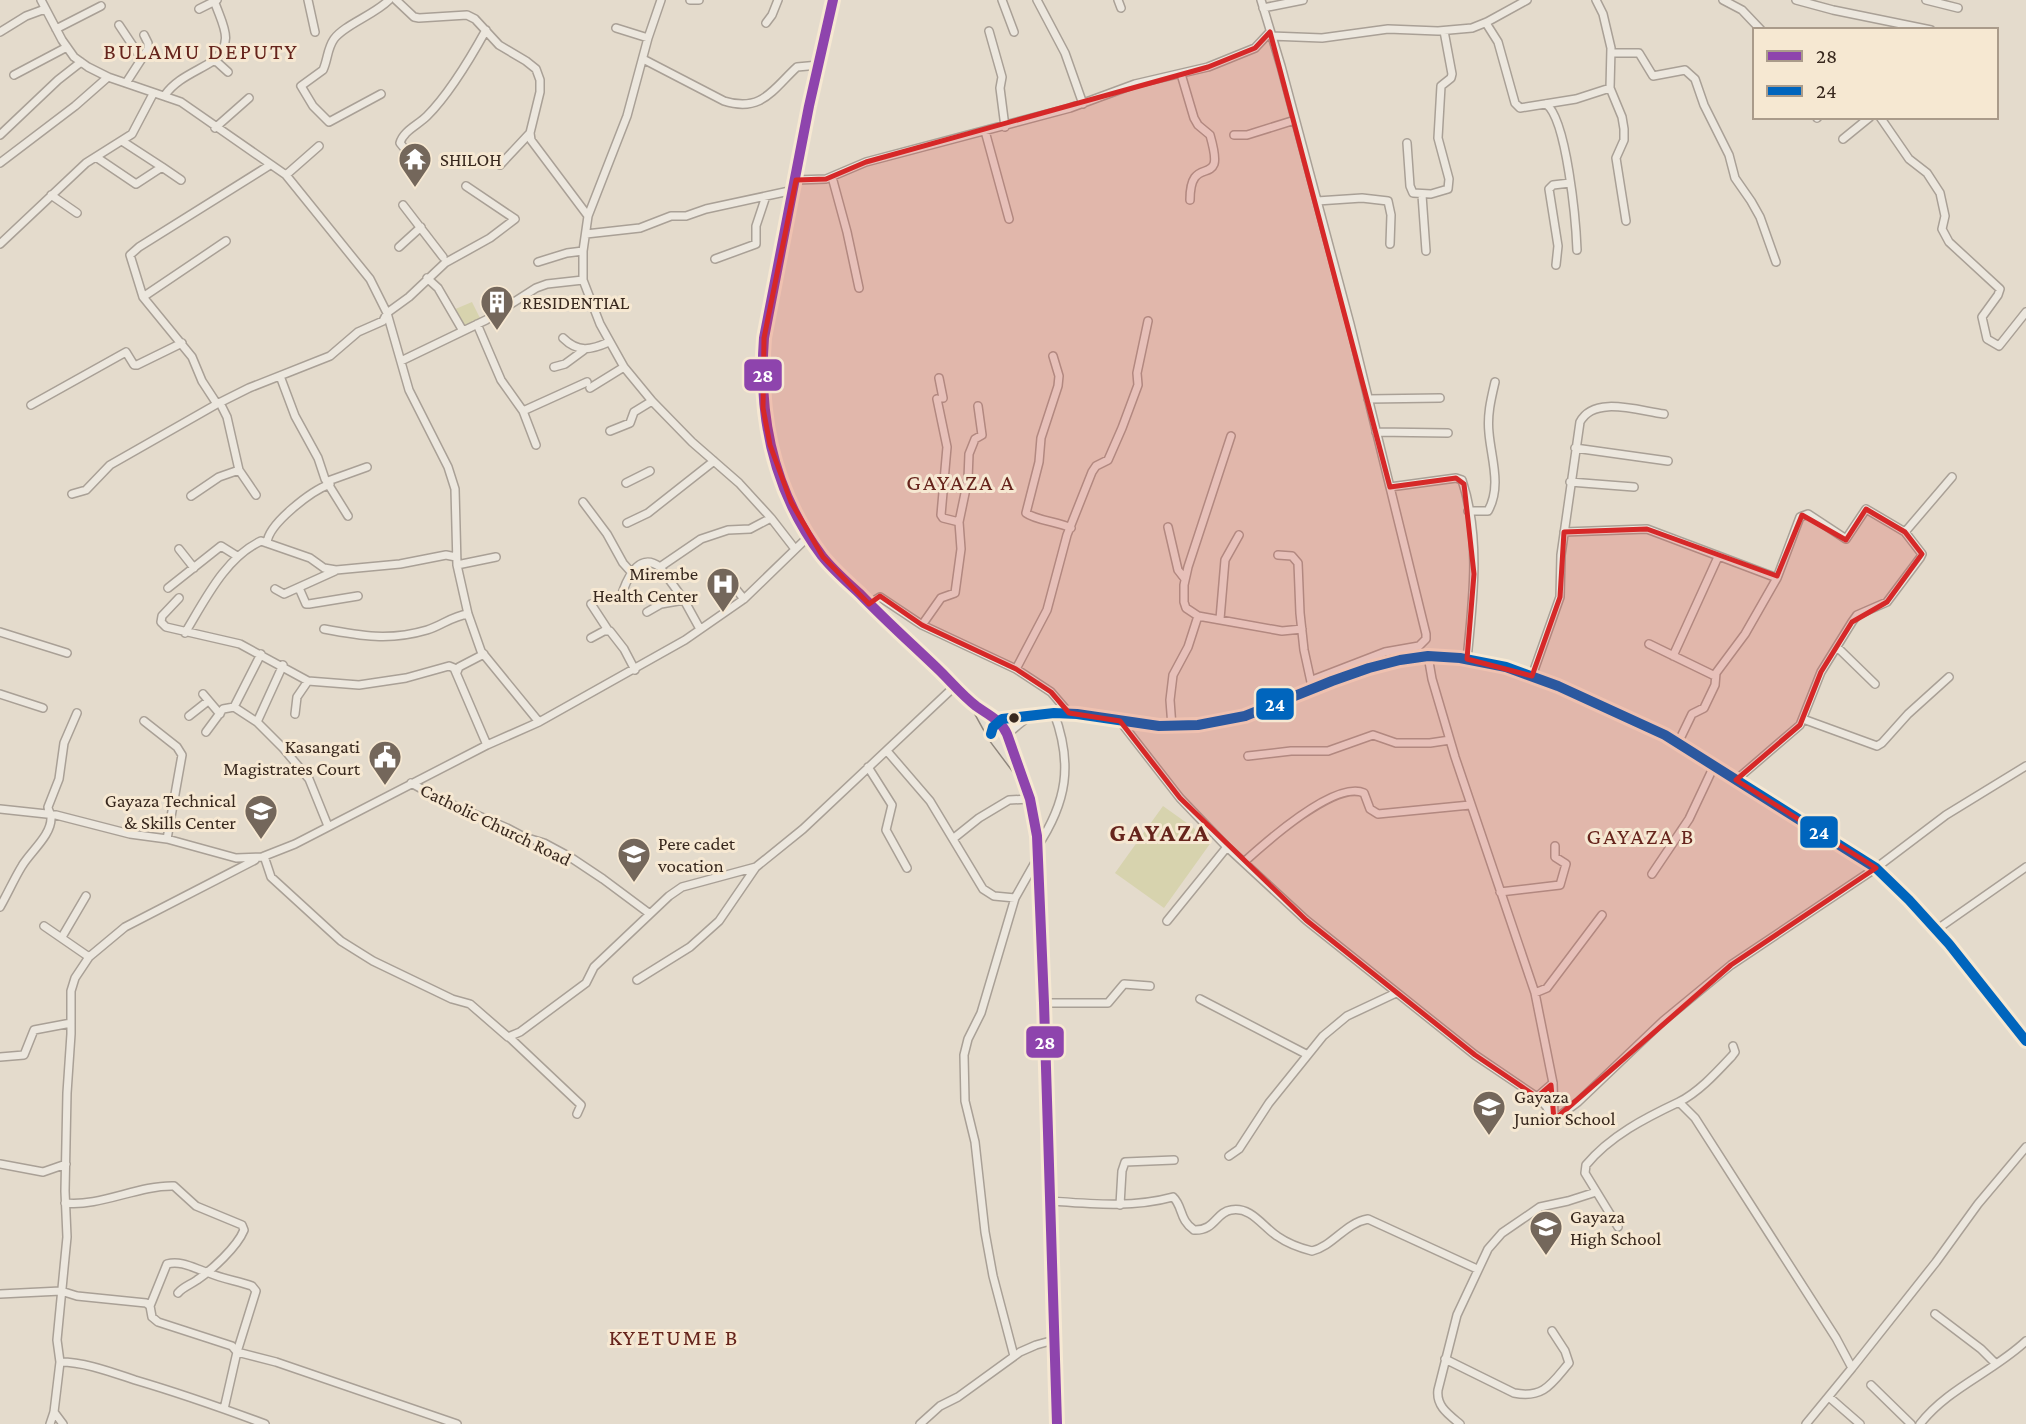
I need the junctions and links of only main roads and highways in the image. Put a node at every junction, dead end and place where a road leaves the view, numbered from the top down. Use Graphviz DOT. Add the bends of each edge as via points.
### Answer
graph roads {
  1 [pos="833,0"];
  2 [pos="975,705"];
  3 [pos="1019,771"];
  4 [pos="1057,1424"];
  1 -- 2 [label="main road" via="764,338 761,373 770,446 809,540"];
  2 -- 3 [label="main road"];
  2 -- 3 [label="main road" via="998,721 1007,734"];
  3 -- 4 [label="main road" via="1030,799 1037,847"];
}
